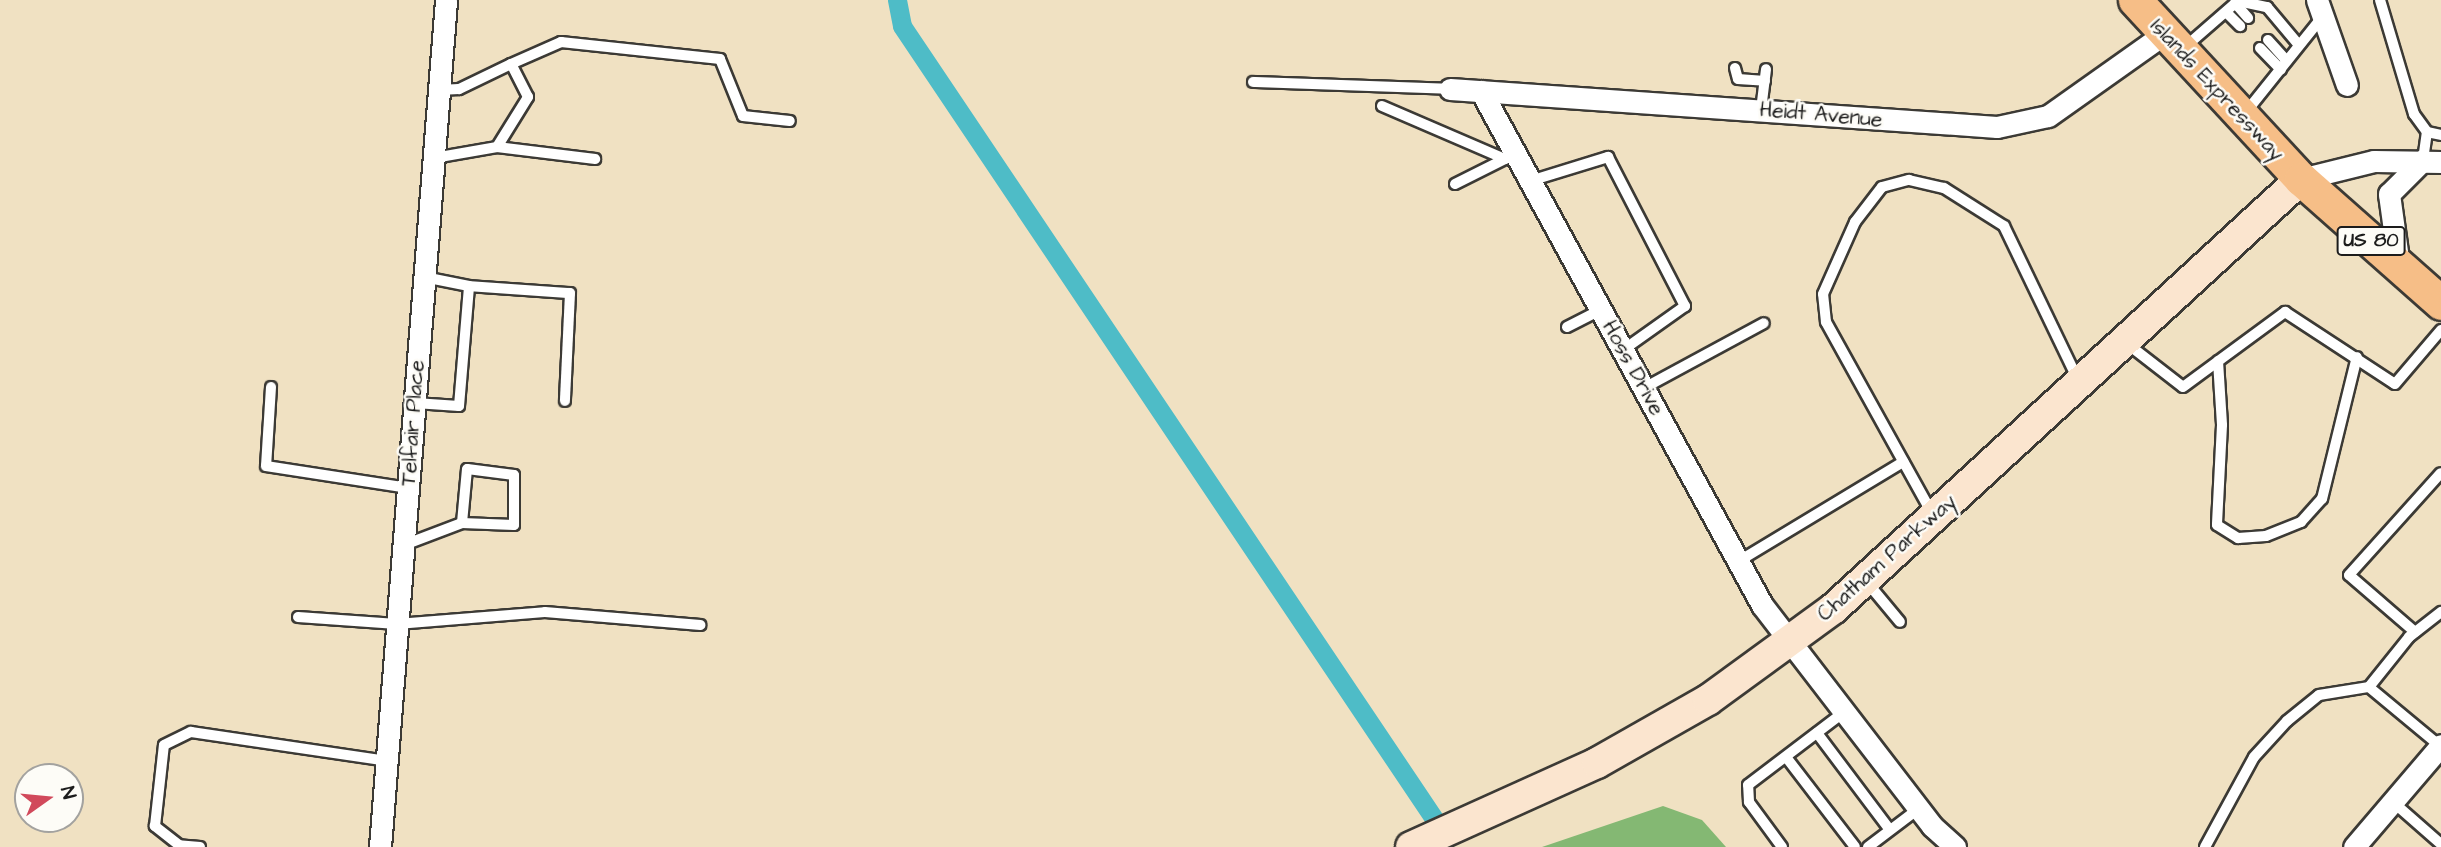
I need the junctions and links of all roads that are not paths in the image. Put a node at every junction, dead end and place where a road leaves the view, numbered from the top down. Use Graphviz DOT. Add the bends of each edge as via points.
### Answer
graph roads {
  1 [pos="446,0"];
  2 [pos="2134,0"];
  3 [pos="2381,0"];
  4 [pos="2235,3"];
  5 [pos="2320,8"];
  6 [pos="2226,12"];
  7 [pos="2172,43"];
  8 [pos="2264,44"];
  9 [pos="2298,44"];
  10 [pos="511,64"];
  11 [pos="2284,66"];
  12 [pos="1735,68"];
  13 [pos="1253,82"];
  14 [pos="2347,85"];
  15 [pos="1450,89"];
  16 [pos="439,90"];
  17 [pos="1481,91"];
  18 [pos="1382,106"];
  19 [pos="1761,110"];
  20 [pos="2241,117"];
  21 [pos="790,121"];
  22 [pos="2427,132"];
  23 [pos="2441,135"];
  24 [pos="497,147"];
  25 [pos="1510,156"];
  26 [pos="434,158"];
  27 [pos="595,159"];
  28 [pos="2432,161"];
  29 [pos="2301,179"];
  30 [pos="1530,181"];
  31 [pos="1455,184"];
  32 [pos="2399,266"];
  33 [pos="424,277"];
  34 [pos="469,286"];
  35 [pos="2441,303"];
  36 [pos="1601,310"];
  37 [pos="1764,323"];
  38 [pos="1567,327"];
  39 [pos="2441,330"];
  40 [pos="2123,341"];
  41 [pos="1623,350"];
  42 [pos="2357,357"];
  43 [pos="2217,361"];
  44 [pos="2078,382"];
  45 [pos="271,387"];
  46 [pos="1644,388"];
  47 [pos="565,401"];
  48 [pos="415,404"];
  49 [pos="1903,462"];
  50 [pos="2441,473"];
  51 [pos="408,488"];
  52 [pos="1935,517"];
  53 [pos="462,523"];
  54 [pos="404,545"];
  55 [pos="1739,561"];
  56 [pos="1866,582"];
  57 [pos="2441,612"];
  58 [pos="298,617"];
  59 [pos="1900,622"];
  60 [pos="397,624"];
  61 [pos="700,625"];
  62 [pos="2415,632"];
  63 [pos="1787,643"];
  64 [pos="2369,687"];
  65 [pos="1843,713"];
  66 [pos="1817,733"];
  67 [pos="2441,746"];
  68 [pos="1786,757"];
  69 [pos="387,761"];
  70 [pos="2393,802"];
  71 [pos="1918,809"];
  72 [pos="1890,830"];
  73 [pos="2441,844"];
  74 [pos="2357,846"];
  75 [pos="200,847"];
  76 [pos="380,847"];
  77 [pos="1411,847"];
  78 [pos="1782,847"];
  79 [pos="1854,847"];
  80 [pos="1868,847"];
  81 [pos="1955,847"];
  82 [pos="2204,847"];
  1 -- 16 [label="street, Telfair Place"];
  2 -- 7 [label="main road, Islands Expressway / US 80"];
  3 -- 22 [label="lane" via="2414,114"];
  4 -- 6 [label="lane"];
  4 -- 6 [label="lane" via="2244,22"];
  4 -- 9 [label="lane" via="2267,6"];
  5 -- 9 [label="lane"];
  5 -- 14 [label="street"];
  6 -- 7 [label="lane"];
  7 -- 19 [label="street, Heidt Avenue" via="2060,110 2024,124 1977,127"];
  7 -- 20 [label="main road, Islands Expressway / US 80"];
  8 -- 11 [label="lane"];
  9 -- 11 [label="lane"];
  10 -- 16 [label="lane" via="459,89"];
  10 -- 21 [label="lane" via="561,41 720,59 743,116"];
  10 -- 24 [label="lane" via="528,97"];
  11 -- 20 [label="lane"];
  12 -- 19 [label="lane" via="1738,79 1765,75"];
  13 -- 15 [label="lane"];
  15 -- 17 [label="street, Heidt Avenue"];
  16 -- 26 [label="street, Telfair Place"];
  17 -- 19 [label="street, Heidt Avenue"];
  17 -- 25 [label="street, Hoss Drive"];
  18 -- 25 [label="lane"];
  20 -- 29 [label="main road, Islands Expressway / US 80"];
  22 -- 23 [label="lane"];
  22 -- 28 [label="lane"];
  24 -- 26 [label="lane"];
  24 -- 27 [label="lane"];
  25 -- 30 [label="street, Hoss Drive"];
  25 -- 31 [label="lane"];
  26 -- 33 [label="street, Telfair Place"];
  28 -- 29 [label="street" via="2374,161"];
  28 -- 32 [label="street" via="2389,194"];
  29 -- 32 [label="main road, US 80"];
  29 -- 40 [label="main road, Chatham Parkway"];
  30 -- 36 [label="street, Hoss Drive"];
  30 -- 41 [label="lane" via="1608,158 1685,306"];
  32 -- 35 [label="main road, US 80"];
  33 -- 34 [label="lane"];
  33 -- 48 [label="street, Telfair Place"];
  34 -- 47 [label="lane" via="570,293"];
  34 -- 48 [label="lane" via="459,406"];
  36 -- 38 [label="lane"];
  36 -- 41 [label="street, Hoss Drive"];
  37 -- 46 [label="lane"];
  39 -- 42 [label="lane" via="2395,384"];
  40 -- 43 [label="lane" via="2183,387"];
  40 -- 44 [label="main road, Chatham Parkway"];
  41 -- 46 [label="street, Hoss Drive"];
  42 -- 43 [label="lane" via="2285,312"];
  42 -- 43 [label="lane" via="2322,499 2292,527 2238,538 2217,525 2222,425"];
  44 -- 49 [label="lane" via="2004,226 1944,188 1909,180 1882,187 1855,222 1823,294 1826,321"];
  44 -- 52 [label="main road, Chatham Parkway"];
  45 -- 51 [label="lane" via="266,466"];
  46 -- 55 [label="street, Hoss Drive"];
  48 -- 51 [label="street, Telfair Place"];
  49 -- 52 [label="lane"];
  49 -- 55 [label="lane"];
  50 -- 62 [label="lane" via="2349,575"];
  51 -- 54 [label="street, Telfair Place"];
  52 -- 56 [label="main road, Chatham Parkway"];
  53 -- 53 [label="lane" via="514,525 514,475 467,469"];
  53 -- 54 [label="lane"];
  54 -- 60 [label="street, Telfair Place"];
  55 -- 63 [label="street, Hoss Drive"];
  56 -- 59 [label="lane"];
  56 -- 63 [label="main road, Chatham Parkway"];
  57 -- 62 [label="lane"];
  58 -- 60 [label="lane"];
  60 -- 61 [label="lane" via="545,612"];
  60 -- 69 [label="street, Telfair Place"];
  62 -- 64 [label="lane"];
  63 -- 65 [label="street, Hoss Drive"];
  63 -- 77 [label="main road, Chatham Parkway" via="1708,700 1597,763"];
  64 -- 67 [label="lane"];
  64 -- 82 [label="lane" via="2319,695 2287,721 2239,780"];
  65 -- 66 [label="lane"];
  65 -- 71 [label="street, Hoss Drive"];
  66 -- 68 [label="lane"];
  66 -- 72 [label="lane"];
  67 -- 70 [label="street"];
  68 -- 78 [label="lane" via="1748,785 1749,802"];
  68 -- 79 [label="lane"];
  69 -- 75 [label="lane" via="191,732 164,745 155,826 179,845"];
  69 -- 76 [label="street, Telfair Place"];
  70 -- 73 [label="lane"];
  70 -- 74 [label="street"];
  71 -- 72 [label="lane"];
  71 -- 81 [label="street, Hoss Drive"];
  72 -- 80 [label="lane"];
}
